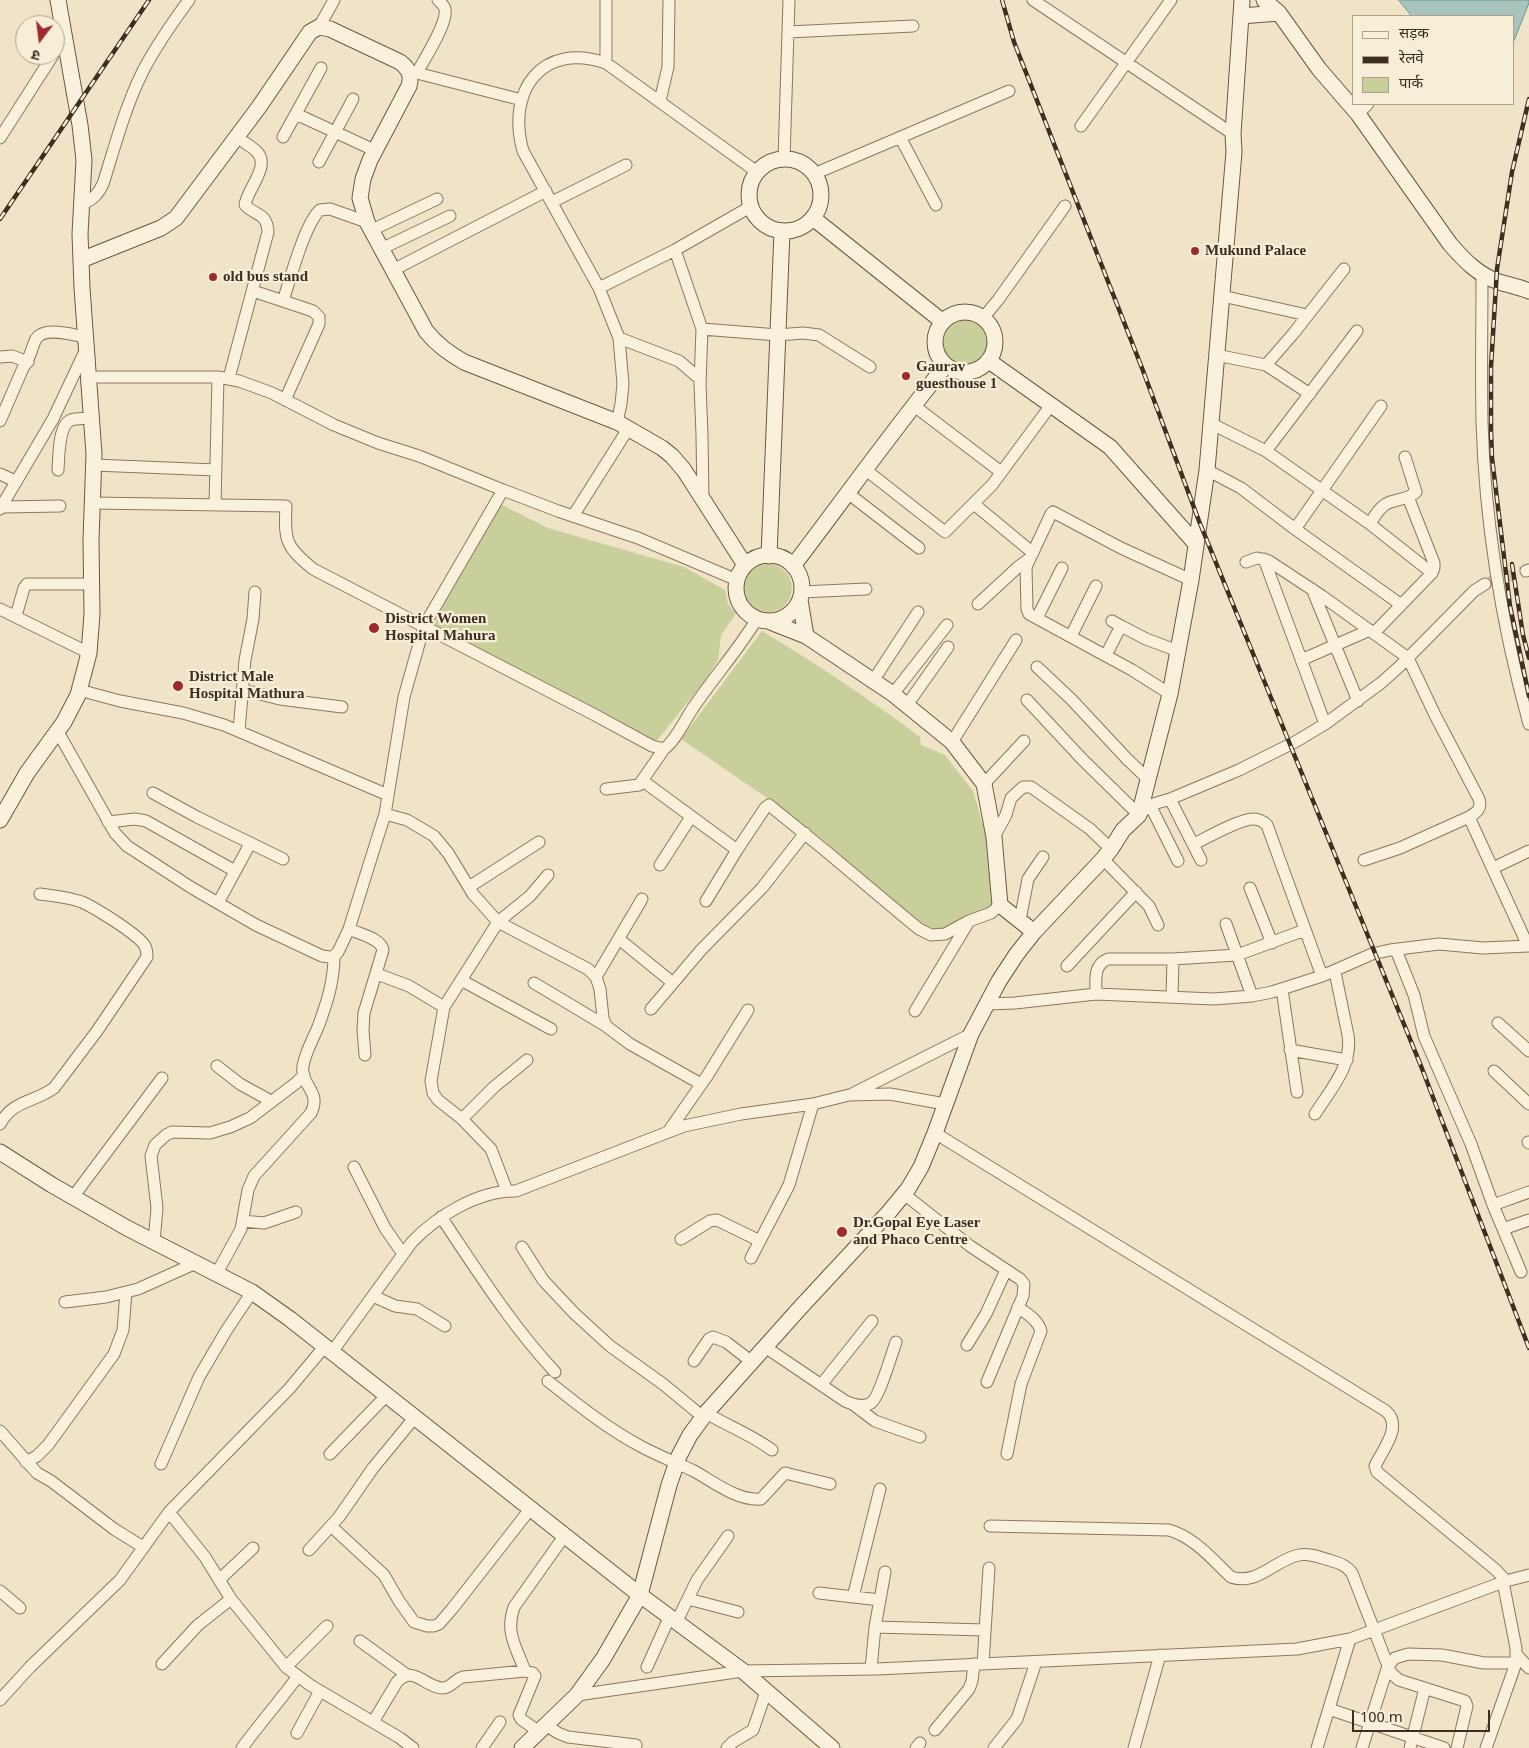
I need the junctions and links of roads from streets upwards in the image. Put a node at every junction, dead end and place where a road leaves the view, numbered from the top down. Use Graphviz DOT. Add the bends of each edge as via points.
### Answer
graph roads {
  1 [pos="58,0"];
  2 [pos="189,0"];
  3 [pos="334,0"];
  4 [pos="438,0"];
  5 [pos="606,0"];
  6 [pos="669,0"];
  7 [pos="788,0"];
  8 [pos="1033,0"];
  9 [pos="1242,0"];
  10 [pos="1264,0"];
  11 [pos="1166,2"];
  12 [pos="1276,6"];
  13 [pos="60,15"];
  14 [pos="1241,16"];
  15 [pos="913,26"];
  16 [pos="319,27"];
  17 [pos="788,32"];
  18 [pos="65,42"];
  19 [pos="606,63"];
  20 [pos="1126,63"];
  21 [pos="47,65"];
  22 [pos="321,68"];
  23 [pos="413,72"];
  24 [pos="1009,91"];
  25 [pos="353,99"];
  26 [pos="522,100"];
  27 [pos="660,101"];
  28 [pos="1352,101"];
  29 [pos="1363,109"];
  30 [pos="296,114"];
  31 [pos="1081,126"];
  32 [pos="335,132"];
  33 [pos="1233,134"];
  34 [pos="237,137"];
  35 [pos="283,137"];
  36 [pos="0,138"];
  37 [pos="900,138"];
  38 [pos="374,150"];
  39 [pos="784,159"];
  40 [pos="319,162"];
  41 [pos="626,165"];
  42 [pos="757,172"];
  43 [pos="814,174"];
  44 [pos="546,191"];
  45 [pos="437,199"];
  46 [pos="552,202"];
  47 [pos="82,204"];
  48 [pos="936,205"];
  49 [pos="1065,206"];
  50 [pos="750,207"];
  51 [pos="450,216"];
  52 [pos="813,218"];
  53 [pos="370,226"];
  54 [pos="782,232"];
  55 [pos="383,248"];
  56 [pos="675,250"];
  57 [pos="81,260"];
  58 [pos="1344,269"];
  59 [pos="393,270"];
  60 [pos="1482,274"];
  61 [pos="599,288"];
  62 [pos="253,291"];
  63 [pos="1527,292"];
  64 [pos="1222,296"];
  65 [pos="283,301"];
  66 [pos="1307,316"];
  67 [pos="983,318"];
  68 [pos="943,322"];
  69 [pos="702,329"];
  70 [pos="1357,331"];
  71 [pos="778,335"];
  72 [pos="619,338"];
  73 [pos="86,343"];
  74 [pos="1216,355"];
  75 [pos="0,357"];
  76 [pos="989,361"];
  77 [pos="28,362"];
  78 [pos="946,365"];
  79 [pos="1266,365"];
  80 [pos="870,366"];
  81 [pos="88,377"];
  82 [pos="223,378"];
  83 [pos="700,379"];
  84 [pos="1310,394"];
  85 [pos="285,400"];
  86 [pos="913,405"];
  87 [pos="1051,405"];
  88 [pos="1381,406"];
  89 [pos="91,418"];
  90 [pos="0,421"];
  91 [pos="1210,423"];
  92 [pos="622,426"];
  93 [pos="1266,451"];
  94 [pos="1405,457"];
  95 [pos="94,465"];
  96 [pos="58,470"];
  97 [pos="216,470"];
  98 [pos="866,470"];
  99 [pos="1207,470"];
  100 [pos="1001,472"];
  101 [pos="0,474"];
  102 [pos="16,481"];
  103 [pos="503,490"];
  104 [pos="1324,491"];
  105 [pos="849,494"];
  106 [pos="1408,497"];
  107 [pos="702,499"];
  108 [pos="93,503"];
  109 [pos="974,504"];
  110 [pos="215,505"];
  111 [pos="60,506"];
  112 [pos="1,508"];
  113 [pos="572,516"];
  114 [pos="1370,524"];
  115 [pos="1295,530"];
  116 [pos="1196,544"];
  117 [pos="919,548"];
  118 [pos="769,556"];
  119 [pos="1031,556"];
  120 [pos="1264,559"];
  121 [pos="1246,562"];
  122 [pos="745,565"];
  123 [pos="793,566"];
  124 [pos="1062,568"];
  125 [pos="1432,573"];
  126 [pos="737,580"];
  127 [pos="1191,580"];
  128 [pos="92,584"];
  129 [pos="1485,584"];
  130 [pos="1096,586"];
  131 [pos="866,589"];
  132 [pos="1312,589"];
  133 [pos="255,592"];
  134 [pos="801,596"];
  135 [pos="978,604"];
  136 [pos="1400,604"];
  137 [pos="0,609"];
  138 [pos="918,612"];
  139 [pos="16,616"];
  140 [pos="1037,618"];
  141 [pos="762,620"];
  142 [pos="948,625"];
  143 [pos="424,626"];
  144 [pos="1372,631"];
  145 [pos="806,636"];
  146 [pos="1070,636"];
  147 [pos="1016,640"];
  148 [pos="1335,645"];
  149 [pos="948,647"];
  150 [pos="1178,651"];
  151 [pos="89,653"];
  152 [pos="1106,655"];
  153 [pos="1408,658"];
  154 [pos="1301,660"];
  155 [pos="1036,667"];
  156 [pos="873,680"];
  157 [pos="79,690"];
  158 [pos="243,690"];
  159 [pos="893,694"];
  160 [pos="1170,694"];
  161 [pos="1027,700"];
  162 [pos="1358,701"];
  163 [pos="906,704"];
  164 [pos="342,707"];
  165 [pos="1326,724"];
  166 [pos="1529,724"];
  167 [pos="239,731"];
  168 [pos="58,732"];
  169 [pos="1024,741"];
  170 [pos="952,742"];
  171 [pos="664,749"];
  172 [pos="1149,780"];
  173 [pos="643,781"];
  174 [pos="984,784"];
  175 [pos="606,789"];
  176 [pos="153,792"];
  177 [pos="388,795"];
  178 [pos="1170,799"];
  179 [pos="1145,810"];
  180 [pos="385,814"];
  181 [pos="691,817"];
  182 [pos="1469,817"];
  183 [pos="0,820"];
  184 [pos="108,822"];
  185 [pos="805,833"];
  186 [pos="994,837"];
  187 [pos="539,842"];
  188 [pos="250,844"];
  189 [pos="1194,844"];
  190 [pos="737,850"];
  191 [pos="1529,851"];
  192 [pos="1107,854"];
  193 [pos="1043,857"];
  194 [pos="283,860"];
  195 [pos="1201,860"];
  196 [pos="1364,860"];
  197 [pos="1178,861"];
  198 [pos="660,865"];
  199 [pos="1493,868"];
  200 [pos="235,872"];
  201 [pos="548,875"];
  202 [pos="469,887"];
  203 [pos="1250,888"];
  204 [pos="1136,892"];
  205 [pos="40,894"];
  206 [pos="642,899"];
  207 [pos="706,900"];
  208 [pos="218,903"];
  209 [pos="1000,905"];
  210 [pos="1020,920"];
  211 [pos="969,921"];
  212 [pos="498,922"];
  213 [pos="1158,924"];
  214 [pos="1226,924"];
  215 [pos="349,929"];
  216 [pos="1305,930"];
  217 [pos="1034,932"];
  218 [pos="619,939"];
  219 [pos="1272,943"];
  220 [pos="1529,946"];
  221 [pos="1396,950"];
  222 [pos="1237,954"];
  223 [pos="334,956"];
  224 [pos="1173,959"];
  225 [pos="1067,966"];
  226 [pos="1335,972"];
  227 [pos="377,974"];
  228 [pos="1322,976"];
  229 [pos="596,977"];
  230 [pos="462,980"];
  231 [pos="673,982"];
  232 [pos="534,983"];
  233 [pos="1282,989"];
  234 [pos="1096,994"];
  235 [pos="1252,996"];
  236 [pos="1172,997"];
  237 [pos="986,1004"];
  238 [pos="444,1007"];
  239 [pos="651,1009"];
  240 [pos="748,1010"];
  241 [pos="915,1011"];
  242 [pos="1498,1023"];
  243 [pos="606,1026"];
  244 [pos="551,1029"];
  245 [pos="971,1034"];
  246 [pos="1290,1050"];
  247 [pos="1529,1051"];
  248 [pos="365,1055"];
  249 [pos="527,1060"];
  250 [pos="1347,1060"];
  251 [pos="218,1066"];
  252 [pos="1494,1071"];
  253 [pos="304,1075"];
  254 [pos="162,1078"];
  255 [pos="701,1084"];
  256 [pos="1296,1092"];
  257 [pos="850,1095"];
  258 [pos="271,1102"];
  259 [pos="813,1104"];
  260 [pos="945,1104"];
  261 [pos="1529,1104"];
  262 [pos="1315,1114"];
  263 [pos="462,1119"];
  264 [pos="0,1124"];
  265 [pos="668,1132"];
  266 [pos="935,1133"];
  267 [pos="0,1152"];
  268 [pos="354,1167"];
  269 [pos="507,1190"];
  270 [pos="1529,1192"];
  271 [pos="904,1194"];
  272 [pos="73,1197"];
  273 [pos="1493,1205"];
  274 [pos="296,1212"];
  275 [pos="441,1217"];
  276 [pos="1529,1220"];
  277 [pos="243,1221"];
  278 [pos="1503,1229"];
  279 [pos="681,1239"];
  280 [pos="760,1241"];
  281 [pos="154,1242"];
  282 [pos="522,1248"];
  283 [pos="403,1254"];
  284 [pos="751,1258"];
  285 [pos="196,1263"];
  286 [pos="1006,1270"];
  287 [pos="1521,1272"];
  288 [pos="217,1273"];
  289 [pos="126,1292"];
  290 [pos="252,1292"];
  291 [pos="373,1296"];
  292 [pos="65,1302"];
  293 [pos="1018,1307"];
  294 [pos="872,1321"];
  295 [pos="445,1326"];
  296 [pos="896,1342"];
  297 [pos="966,1345"];
  298 [pos="765,1347"];
  299 [pos="329,1349"];
  300 [pos="694,1361"];
  301 [pos="752,1362"];
  302 [pos="987,1382"];
  303 [pos="821,1386"];
  304 [pos="387,1395"];
  305 [pos="852,1404"];
  306 [pos="705,1415"];
  307 [pos="415,1416"];
  308 [pos="0,1431"];
  309 [pos="920,1437"];
  310 [pos="772,1450"];
  311 [pos="330,1454"];
  312 [pos="1007,1454"];
  313 [pos="26,1462"];
  314 [pos="676,1463"];
  315 [pos="160,1464"];
  316 [pos="830,1484"];
  317 [pos="880,1489"];
  318 [pos="531,1508"];
  319 [pos="169,1512"];
  320 [pos="331,1526"];
  321 [pos="990,1526"];
  322 [pos="565,1535"];
  323 [pos="728,1536"];
  324 [pos="143,1547"];
  325 [pos="253,1548"];
  326 [pos="309,1550"];
  327 [pos="989,1568"];
  328 [pos="885,1572"];
  329 [pos="1529,1575"];
  330 [pos="219,1580"];
  331 [pos="1504,1581"];
  332 [pos="0,1591"];
  333 [pos="819,1593"];
  334 [pos="640,1595"];
  335 [pos="853,1597"];
  336 [pos="231,1599"];
  337 [pos="688,1599"];
  338 [pos="880,1600"];
  339 [pos="20,1608"];
  340 [pos="738,1612"];
  341 [pos="674,1619"];
  342 [pos="327,1626"];
  343 [pos="875,1627"];
  344 [pos="985,1630"];
  345 [pos="1374,1630"];
  346 [pos="1350,1639"];
  347 [pos="360,1641"];
  348 [pos="1160,1655"];
  349 [pos="1516,1658"];
  350 [pos="1036,1662"];
  351 [pos="162,1664"];
  352 [pos="978,1664"];
  353 [pos="1388,1666"];
  354 [pos="286,1667"];
  355 [pos="647,1667"];
  356 [pos="1529,1668"];
  357 [pos="871,1669"];
  358 [pos="525,1670"];
  359 [pos="743,1671"];
  360 [pos="407,1675"];
  361 [pos="298,1676"];
  362 [pos="1425,1688"];
  363 [pos="320,1691"];
  364 [pos="766,1692"];
  365 [pos="577,1695"];
  366 [pos="0,1700"];
  367 [pos="1329,1709"];
  368 [pos="373,1722"];
  369 [pos="500,1722"];
  370 [pos="1370,1723"];
  371 [pos="542,1728"];
  372 [pos="935,1730"];
  373 [pos="296,1733"];
  374 [pos="1411,1743"];
  375 [pos="636,1745"];
  376 [pos="242,1748"];
  377 [pos="413,1748"];
  378 [pos="482,1748"];
  379 [pos="522,1748"];
  380 [pos="727,1748"];
  381 [pos="832,1748"];
  382 [pos="994,1748"];
  383 [pos="1134,1748"];
  384 [pos="1317,1748"];
  385 [pos="1362,1748"];
  386 [pos="1444,1748"];
  387 [pos="1457,1748"];
  388 [pos="1486,1748"];
  1 -- 13 [label="street"];
  2 -- 47 [label="street" via="143,71 99,192"];
  3 -- 16 [label="street"];
  4 -- 23 [label="street" via="444,6 443,23"];
  5 -- 19 [label="street"];
  6 -- 27 [label="street" via="668,67"];
  7 -- 17 [label="street"];
  8 -- 20 [label="street"];
  9 -- 14 [label="street"];
  10 -- 12 [label="street"];
  11 -- 20 [label="street"];
  12 -- 14 [label="street"];
  12 -- 28 [label="street" via="1319,69"];
  14 -- 33 [label="street"];
  15 -- 17 [label="street"];
  16 -- 23 [label="street" via="396,60"];
  16 -- 34 [label="street" via="310,32"];
  17 -- 39 [label="street"];
  18 -- 47 [label="street" via="83,151"];
  19 -- 26 [label="street" via="590,57 552,62 531,78"];
  19 -- 27 [label="street"];
  20 -- 31 [label="street"];
  20 -- 33 [label="street"];
  21 -- 36 [label="street"];
  22 -- 30 [label="street"];
  23 -- 26 [label="street"];
  23 -- 38 [label="street"];
  24 -- 37 [label="street"];
  25 -- 32 [label="street"];
  26 -- 44 [label="street" via="519,137 523,151"];
  27 -- 42 [label="street"];
  29 -- 60 [label="street" via="1450,244"];
  30 -- 32 [label="street"];
  30 -- 35 [label="street"];
  32 -- 38 [label="street"];
  32 -- 40 [label="street"];
  33 -- 64 [label="street"];
  34 -- 57 [label="street" via="176,218 161,228"];
  34 -- 62 [label="street" via="257,151 262,163 245,202 247,208 264,218 268,225 267,241"];
  37 -- 43 [label="street"];
  37 -- 48 [label="street"];
  38 -- 53 [label="street" via="360,189 361,204"];
  39 -- 42 [label="street" via="772,161"];
  39 -- 43 [label="street" via="796,160"];
  41 -- 46 [label="street"];
  42 -- 50 [label="street" via="748,188"];
  43 -- 52 [label="street" via="820,184 821,196"];
  44 -- 46 [label="street"];
  44 -- 59 [label="street"];
  45 -- 53 [label="street"];
  46 -- 61 [label="street"];
  47 -- 57 [label="street"];
  49 -- 67 [label="street"];
  50 -- 54 [label="street" via="760,222"];
  50 -- 56 [label="street"];
  51 -- 55 [label="street"];
  52 -- 54 [label="street" via="799,228"];
  52 -- 68 [label="street"];
  53 -- 55 [label="street"];
  53 -- 65 [label="street" via="330,209 315,214"];
  54 -- 71 [label="street"];
  55 -- 59 [label="street"];
  56 -- 61 [label="street"];
  56 -- 69 [label="street"];
  57 -- 73 [label="street"];
  58 -- 66 [label="street"];
  59 -- 92 [label="street" via="426,331 447,352 464,362"];
  60 -- 63 [label="street"];
  60 -- 166 [label="street" via="1482,424 1492,540 1504,621"];
  61 -- 72 [label="street"];
  62 -- 65 [label="street"];
  62 -- 82 [label="street"];
  64 -- 66 [label="street"];
  64 -- 74 [label="street"];
  65 -- 85 [label="street" via="314,311 320,320"];
  66 -- 79 [label="street"];
  67 -- 68 [label="street" via="966,312 949,316"];
  67 -- 76 [label="street" via="990,324 996,343"];
  68 -- 78 [label="street" via="935,340 936,349"];
  69 -- 71 [label="street"];
  69 -- 83 [label="street"];
  70 -- 84 [label="street"];
  71 -- 80 [label="street" via="819,335"];
  71 -- 118 [label="street"];
  72 -- 83 [label="street" via="679,361"];
  72 -- 92 [label="street"];
  73 -- 77 [label="street" via="50,332 43,333 37,338"];
  73 -- 81 [label="street"];
  73 -- 102 [label="street" via="53,419"];
  74 -- 79 [label="street"];
  74 -- 91 [label="street"];
  75 -- 77 [label="street" via="12,356"];
  76 -- 78 [label="street" via="982,368 964,372"];
  76 -- 87 [label="street"];
  77 -- 90 [label="street"];
  78 -- 86 [label="street"];
  79 -- 84 [label="street"];
  81 -- 82 [label="street"];
  81 -- 89 [label="street"];
  82 -- 85 [label="street" via="252,385"];
  82 -- 97 [label="street"];
  83 -- 107 [label="street"];
  84 -- 93 [label="street"];
  85 -- 103 [label="street" via="334,425"];
  86 -- 98 [label="street"];
  86 -- 100 [label="street"];
  87 -- 100 [label="street"];
  87 -- 116 [label="street" via="1110,447"];
  88 -- 104 [label="street"];
  89 -- 95 [label="street"];
  89 -- 96 [label="street" via="65,424"];
  91 -- 93 [label="street"];
  91 -- 99 [label="street"];
  92 -- 107 [label="street" via="672,456"];
  92 -- 113 [label="street"];
  93 -- 104 [label="street"];
  94 -- 106 [label="street" via="1416,492"];
  95 -- 97 [label="street"];
  95 -- 108 [label="street"];
  97 -- 110 [label="street"];
  98 -- 105 [label="street"];
  98 -- 109 [label="street" via="945,532"];
  99 -- 115 [label="street" via="1241,488"];
  99 -- 116 [label="street"];
  100 -- 109 [label="street"];
  101 -- 102 [label="street"];
  102 -- 112 [label="street"];
  103 -- 113 [label="street"];
  103 -- 143 [label="street"];
  104 -- 114 [label="street"];
  104 -- 115 [label="street"];
  105 -- 117 [label="street"];
  105 -- 123 [label="street"];
  106 -- 114 [label="street" via="1385,505"];
  106 -- 125 [label="street" via="1434,562"];
  107 -- 122 [label="street"];
  108 -- 110 [label="street"];
  108 -- 128 [label="street"];
  109 -- 119 [label="street"];
  110 -- 143 [label="street" via="286,506 287,539 297,556 313,569"];
  111 -- 112 [label="street"];
  113 -- 126 [label="street" via="638,538"];
  114 -- 125 [label="street"];
  115 -- 136 [label="street"];
  116 -- 127 [label="street"];
  118 -- 122 [label="street"];
  118 -- 123 [label="street" via="785,559"];
  119 -- 127 [label="street" via="1051,514 1056,513"];
  119 -- 135 [label="street"];
  119 -- 140 [label="street" via="1026,567 1027,610"];
  120 -- 121 [label="street"];
  120 -- 132 [label="street"];
  120 -- 154 [label="street"];
  122 -- 126 [label="street"];
  123 -- 134 [label="street" via="802,582"];
  124 -- 140 [label="street"];
  125 -- 136 [label="street"];
  126 -- 141 [label="street" via="741,605 748,614"];
  127 -- 150 [label="street"];
  128 -- 139 [label="street" via="27,584"];
  128 -- 151 [label="street"];
  129 -- 153 [label="street" via="1474,591"];
  130 -- 146 [label="street"];
  131 -- 134 [label="street"];
  132 -- 144 [label="street"];
  132 -- 148 [label="street"];
  133 -- 158 [label="street"];
  134 -- 141 [label="street" via="787,616 778,620"];
  134 -- 145 [label="street"];
  136 -- 144 [label="street"];
  137 -- 139 [label="street"];
  138 -- 156 [label="street"];
  139 -- 151 [label="street"];
  140 -- 146 [label="street"];
  141 -- 145 [label="street"];
  141 -- 171 [label="street"];
  142 -- 159 [label="street"];
  143 -- 171 [label="street" via="652,746"];
  143 -- 177 [label="street" via="404,697"];
  144 -- 148 [label="street"];
  144 -- 153 [label="street"];
  145 -- 156 [label="street"];
  146 -- 152 [label="street"];
  147 -- 170 [label="street"];
  148 -- 154 [label="street"];
  148 -- 162 [label="street"];
  149 -- 163 [label="street"];
  150 -- 152 [label="street" via="1117,623"];
  150 -- 160 [label="street"];
  151 -- 157 [label="street"];
  152 -- 160 [label="street"];
  153 -- 162 [label="street"];
  153 -- 182 [label="street" via="1479,799 1480,808"];
  154 -- 165 [label="street"];
  155 -- 172 [label="street"];
  156 -- 159 [label="street"];
  157 -- 167 [label="street" via="183,713"];
  157 -- 168 [label="street"];
  158 -- 164 [label="street" via="280,699"];
  158 -- 167 [label="street"];
  159 -- 163 [label="street"];
  160 -- 172 [label="street"];
  161 -- 179 [label="street" via="1082,759"];
  162 -- 165 [label="street"];
  163 -- 170 [label="street"];
  165 -- 178 [label="street" via="1239,770"];
  167 -- 177 [label="street"];
  168 -- 183 [label="street" via="26,773"];
  168 -- 184 [label="street"];
  169 -- 174 [label="street"];
  170 -- 174 [label="street"];
  171 -- 173 [label="street"];
  172 -- 179 [label="street"];
  173 -- 175 [label="street" via="634,787"];
  173 -- 181 [label="street"];
  174 -- 186 [label="street"];
  176 -- 188 [label="street"];
  177 -- 180 [label="street"];
  178 -- 179 [label="street"];
  178 -- 189 [label="street"];
  179 -- 192 [label="street" via="1123,830"];
  179 -- 197 [label="street"];
  180 -- 202 [label="street" via="408,820 434,836"];
  180 -- 215 [label="street"];
  181 -- 190 [label="street"];
  181 -- 198 [label="street"];
  182 -- 196 [label="street" via="1400,848"];
  182 -- 199 [label="street"];
  184 -- 200 [label="street" via="146,821"];
  184 -- 208 [label="street" via="127,846"];
  185 -- 190 [label="street" via="769,805"];
  185 -- 211 [label="street" via="919,929 931,935 946,934"];
  185 -- 231 [label="street" via="762,888"];
  186 -- 192 [label="street" via="1011,798 1023,787 1031,786 1090,830"];
  186 -- 209 [label="street"];
  187 -- 202 [label="street"];
  188 -- 194 [label="street"];
  188 -- 200 [label="street"];
  189 -- 195 [label="street"];
  189 -- 216 [label="street" via="1247,820 1264,822"];
  190 -- 207 [label="street"];
  191 -- 199 [label="street"];
  192 -- 204 [label="street"];
  192 -- 217 [label="street"];
  193 -- 210 [label="street" via="1028,879"];
  199 -- 220 [label="street"];
  200 -- 208 [label="street"];
  201 -- 212 [label="street" via="530,896"];
  202 -- 212 [label="street"];
  203 -- 219 [label="street"];
  204 -- 213 [label="street" via="1149,906"];
  204 -- 225 [label="street"];
  205 -- 264 [label="street" via="67,898 92,907 134,934 148,952 97,1031 54,1088 10,1110"];
  206 -- 218 [label="street"];
  208 -- 223 [label="street" via="322,956"];
  209 -- 210 [label="street"];
  209 -- 211 [label="street" via="991,913"];
  210 -- 217 [label="street"];
  211 -- 241 [label="street"];
  212 -- 229 [label="street" via="588,969"];
  212 -- 230 [label="street"];
  214 -- 222 [label="street"];
  215 -- 223 [label="street"];
  215 -- 227 [label="street" via="382,946"];
  216 -- 219 [label="street"];
  216 -- 228 [label="street"];
  217 -- 237 [label="street"];
  218 -- 229 [label="street"];
  218 -- 231 [label="street"];
  219 -- 222 [label="street"];
  220 -- 221 [label="street" via="1483,948 1439,944"];
  221 -- 226 [label="street" via="1372,954"];
  221 -- 273 [label="street" via="1414,995 1424,1036 1471,1144"];
  222 -- 224 [label="street"];
  222 -- 235 [label="street"];
  223 -- 253 [label="street" via="332,985 303,1065"];
  224 -- 234 [label="street" via="1115,958 1102,961 1096,968"];
  224 -- 236 [label="street"];
  226 -- 228 [label="street"];
  226 -- 250 [label="street" via="1350,1046"];
  227 -- 238 [label="street" via="409,986"];
  227 -- 248 [label="street" via="364,1013"];
  228 -- 233 [label="street"];
  229 -- 243 [label="street"];
  230 -- 238 [label="street"];
  230 -- 244 [label="street"];
  231 -- 239 [label="street"];
  232 -- 243 [label="street"];
  233 -- 235 [label="street"];
  233 -- 246 [label="street"];
  234 -- 236 [label="street"];
  234 -- 237 [label="street" via="1015,1004"];
  235 -- 236 [label="street" via="1214,999"];
  237 -- 245 [label="street"];
  238 -- 263 [label="street" via="431,1087 438,1100"];
  240 -- 255 [label="street"];
  242 -- 247 [label="street"];
  243 -- 255 [label="street" via="630,1044"];
  245 -- 257 [label="street"];
  245 -- 260 [label="street"];
  246 -- 250 [label="street"];
  246 -- 256 [label="street"];
  249 -- 263 [label="street"];
  250 -- 262 [label="street"];
  251 -- 258 [label="street" via="240,1084"];
  252 -- 261 [label="street"];
  253 -- 258 [label="street"];
  253 -- 277 [label="street" via="314,1096 314,1107 254,1176 248,1190"];
  254 -- 272 [label="street"];
  255 -- 265 [label="street"];
  257 -- 259 [label="street"];
  257 -- 260 [label="street" via="890,1094"];
  258 -- 281 [label="street" via="257,1114 230,1127 203,1133 172,1132 155,1145 151,1156 157,1208"];
  259 -- 265 [label="street" via="741,1114"];
  259 -- 280 [label="street" via="789,1185"];
  260 -- 266 [label="street"];
  263 -- 269 [label="street" via="490,1149"];
  265 -- 269 [label="street" via="516,1190"];
  266 -- 271 [label="street" via="921,1167"];
  266 -- 331 [label="street" via="1386,1411 1392,1416 1393,1431 1375,1466 1377,1472 1496,1570"];
  267 -- 272 [label="street"];
  268 -- 283 [label="street" via="385,1228"];
  269 -- 275 [label="street" via="469,1201"];
  270 -- 273 [label="street"];
  271 -- 286 [label="street"];
  271 -- 298 [label="street"];
  272 -- 281 [label="street"];
  273 -- 278 [label="street"];
  274 -- 277 [label="street" via="264,1223"];
  275 -- 283 [label="street" via="427,1227"];
  275 -- 314 [label="street" via="552,1376 600,1422"];
  276 -- 278 [label="street"];
  277 -- 288 [label="street"];
  278 -- 287 [label="street"];
  279 -- 280 [label="street" via="710,1220 717,1220"];
  280 -- 284 [label="street"];
  281 -- 285 [label="street"];
  282 -- 306 [label="street" via="543,1280 610,1346"];
  283 -- 291 [label="street"];
  285 -- 288 [label="street"];
  285 -- 289 [label="street"];
  286 -- 293 [label="street" via="1024,1284"];
  286 -- 297 [label="street" via="986,1314"];
  288 -- 290 [label="street"];
  289 -- 292 [label="street"];
  289 -- 313 [label="street" via="122,1330 114,1354 48,1445"];
  290 -- 299 [label="street"];
  290 -- 315 [label="street" via="199,1377"];
  291 -- 295 [label="street" via="386,1303 416,1309"];
  291 -- 299 [label="street"];
  293 -- 302 [label="street"];
  293 -- 312 [label="street" via="1035,1320 1041,1331 1021,1384"];
  294 -- 303 [label="street"];
  296 -- 305 [label="street" via="874,1400 865,1406"];
  298 -- 301 [label="street"];
  298 -- 303 [label="street"];
  299 -- 304 [label="street"];
  299 -- 319 [label="street"];
  300 -- 301 [label="street" via="712,1337 726,1342"];
  301 -- 306 [label="street"];
  303 -- 305 [label="street"];
  304 -- 307 [label="street"];
  304 -- 311 [label="street"];
  305 -- 309 [label="street" via="882,1424"];
  306 -- 310 [label="street"];
  306 -- 314 [label="street"];
  307 -- 318 [label="street"];
  307 -- 320 [label="street"];
  308 -- 313 [label="street"];
  313 -- 324 [label="street"];
  314 -- 316 [label="street" via="734,1493 754,1499 761,1498 785,1473"];
  314 -- 334 [label="street"];
  317 -- 335 [label="street"];
  318 -- 320 [label="street" via="452,1609 434,1626 414,1622 384,1576"];
  318 -- 322 [label="street"];
  319 -- 324 [label="street"];
  319 -- 330 [label="street"];
  320 -- 326 [label="street"];
  321 -- 345 [label="street" via="1169,1530 1192,1541 1231,1577 1239,1580 1255,1577 1288,1558 1311,1555 1348,1567"];
  322 -- 334 [label="street"];
  322 -- 358 [label="street" via="514,1606 510,1630"];
  323 -- 337 [label="street" via="697,1580"];
  324 -- 366 [label="street" via="120,1580"];
  325 -- 330 [label="street"];
  327 -- 344 [label="street"];
  328 -- 338 [label="street"];
  329 -- 331 [label="street"];
  330 -- 336 [label="street"];
  331 -- 345 [label="street"];
  331 -- 349 [label="street"];
  332 -- 339 [label="street"];
  333 -- 335 [label="street"];
  334 -- 341 [label="street"];
  334 -- 365 [label="street" via="603,1659"];
  335 -- 338 [label="street"];
  336 -- 351 [label="street" via="198,1625"];
  336 -- 354 [label="street"];
  337 -- 340 [label="street"];
  337 -- 341 [label="street"];
  338 -- 343 [label="street"];
  341 -- 355 [label="street"];
  341 -- 359 [label="street"];
  342 -- 354 [label="street"];
  343 -- 344 [label="street"];
  343 -- 357 [label="street"];
  344 -- 352 [label="street"];
  345 -- 346 [label="street"];
  345 -- 353 [label="street"];
  346 -- 348 [label="street" via="1297,1649"];
  346 -- 367 [label="street"];
  347 -- 360 [label="street"];
  348 -- 350 [label="street"];
  348 -- 383 [label="street"];
  349 -- 353 [label="street" via="1484,1663 1442,1655 1408,1654 1396,1658"];
  349 -- 356 [label="street"];
  349 -- 388 [label="street"];
  350 -- 352 [label="street"];
  350 -- 382 [label="street" via="1017,1719"];
  352 -- 357 [label="street"];
  352 -- 372 [label="street" via="969,1689"];
  353 -- 362 [label="street" via="1391,1674 1399,1680"];
  353 -- 370 [label="street"];
  354 -- 361 [label="street"];
  357 -- 359 [label="street"];
  358 -- 360 [label="street" via="463,1677 445,1688"];
  358 -- 371 [label="street" via="534,1676 519,1715"];
  359 -- 364 [label="street"];
  359 -- 365 [label="street"];
  360 -- 368 [label="street" via="397,1682"];
  361 -- 363 [label="street"];
  361 -- 376 [label="street"];
  362 -- 374 [label="street"];
  362 -- 387 [label="street" via="1465,1701 1467,1706"];
  363 -- 368 [label="street"];
  363 -- 373 [label="street"];
  364 -- 380 [label="street" via="753,1730"];
  364 -- 381 [label="street"];
  365 -- 371 [label="street"];
  367 -- 370 [label="street"];
  367 -- 384 [label="street"];
  368 -- 377 [label="street"];
  369 -- 378 [label="street"];
  370 -- 374 [label="street"];
  370 -- 385 [label="street"];
  371 -- 375 [label="street" via="568,1737"];
  371 -- 379 [label="street"];
  374 -- 386 [label="street"];
}
